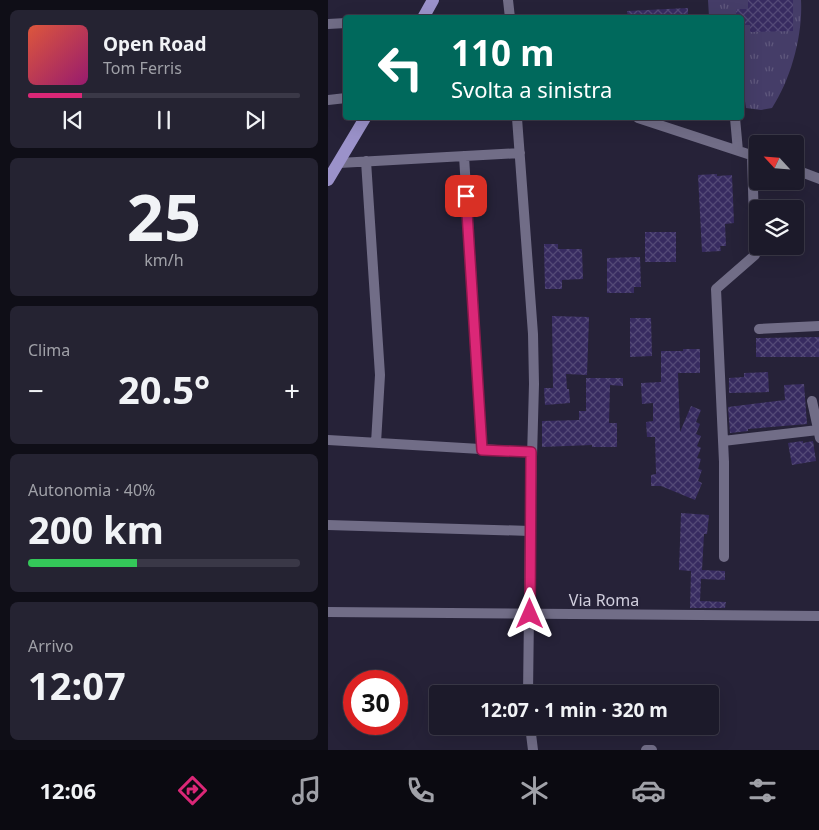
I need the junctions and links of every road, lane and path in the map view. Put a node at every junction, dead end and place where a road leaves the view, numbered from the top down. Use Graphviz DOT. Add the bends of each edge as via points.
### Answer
graph roads {
  1 [pos="433,0"];
  2 [pos="508,0"];
  3 [pos="424,15"];
  4 [pos="510,15"];
  5 [pos="343,23"];
  6 [pos="328,24"];
  7 [pos="343,98"];
  8 [pos="328,100"];
  9 [pos="364,120"];
  10 [pos="518,120"];
  11 [pos="644,120"];
  12 [pos="735,120"];
  13 [pos="738,151"];
  14 [pos="520,153"];
  15 [pos="749,155"];
  16 [pos="464,156"];
  17 [pos="366,161"];
  18 [pos="338,163"];
  19 [pos="804,173"];
  20 [pos="820,179"];
  21 [pos="328,180"];
  22 [pos="755,190"];
  23 [pos="820,326"];
  24 [pos="759,329"];
  25 [pos="812,401"];
  26 [pos="819,434"];
  27 [pos="328,440"];
  28 [pos="723,441"];
  29 [pos="376,443"];
  30 [pos="482,450"];
  31 [pos="531,452"];
  32 [pos="328,525"];
  33 [pos="530,531"];
  34 [pos="724,557"];
  35 [pos="328,612"];
  36 [pos="530,614"];
  37 [pos="820,616"];
  38 [pos="527,685"];
  39 [pos="531,735"];
  40 [pos="533,750"];
  1 -- 3 [label="main road"];
  2 -- 4 [label="street"];
  5 -- 6 [label="street"];
  7 -- 8 [label="street"];
  9 -- 18 [label="main road"];
  10 -- 14 [label="street"];
  11 -- 13 [label="street"];
  12 -- 13 [label="street"];
  13 -- 15 [label="street"];
  14 -- 16 [label="street"];
  14 -- 31 [label="street" via="533,334"];
  16 -- 17 [label="street"];
  16 -- 30 [label="street"];
  17 -- 18 [label="street"];
  17 -- 29 [label="street" via="380,375"];
  18 -- 21 [label="main road"];
  19 -- 20 [label="street"];
  22 -- 28 [label="street" via="755,255 716,289"];
  23 -- 24 [label="street"];
  25 -- 26 [label="street"];
  26 -- 28 [label="street"];
  27 -- 29 [label="street"];
  28 -- 34 [label="street"];
  29 -- 30 [label="street"];
  30 -- 31 [label="street"];
  31 -- 33 [label="street"];
  32 -- 33 [label="street"];
  33 -- 36 [label="street"];
  35 -- 36 [label="street, Via Roma"];
  36 -- 37 [label="street, Via Roma"];
  36 -- 38 [label="street"];
  39 -- 40 [label="street"];
}
